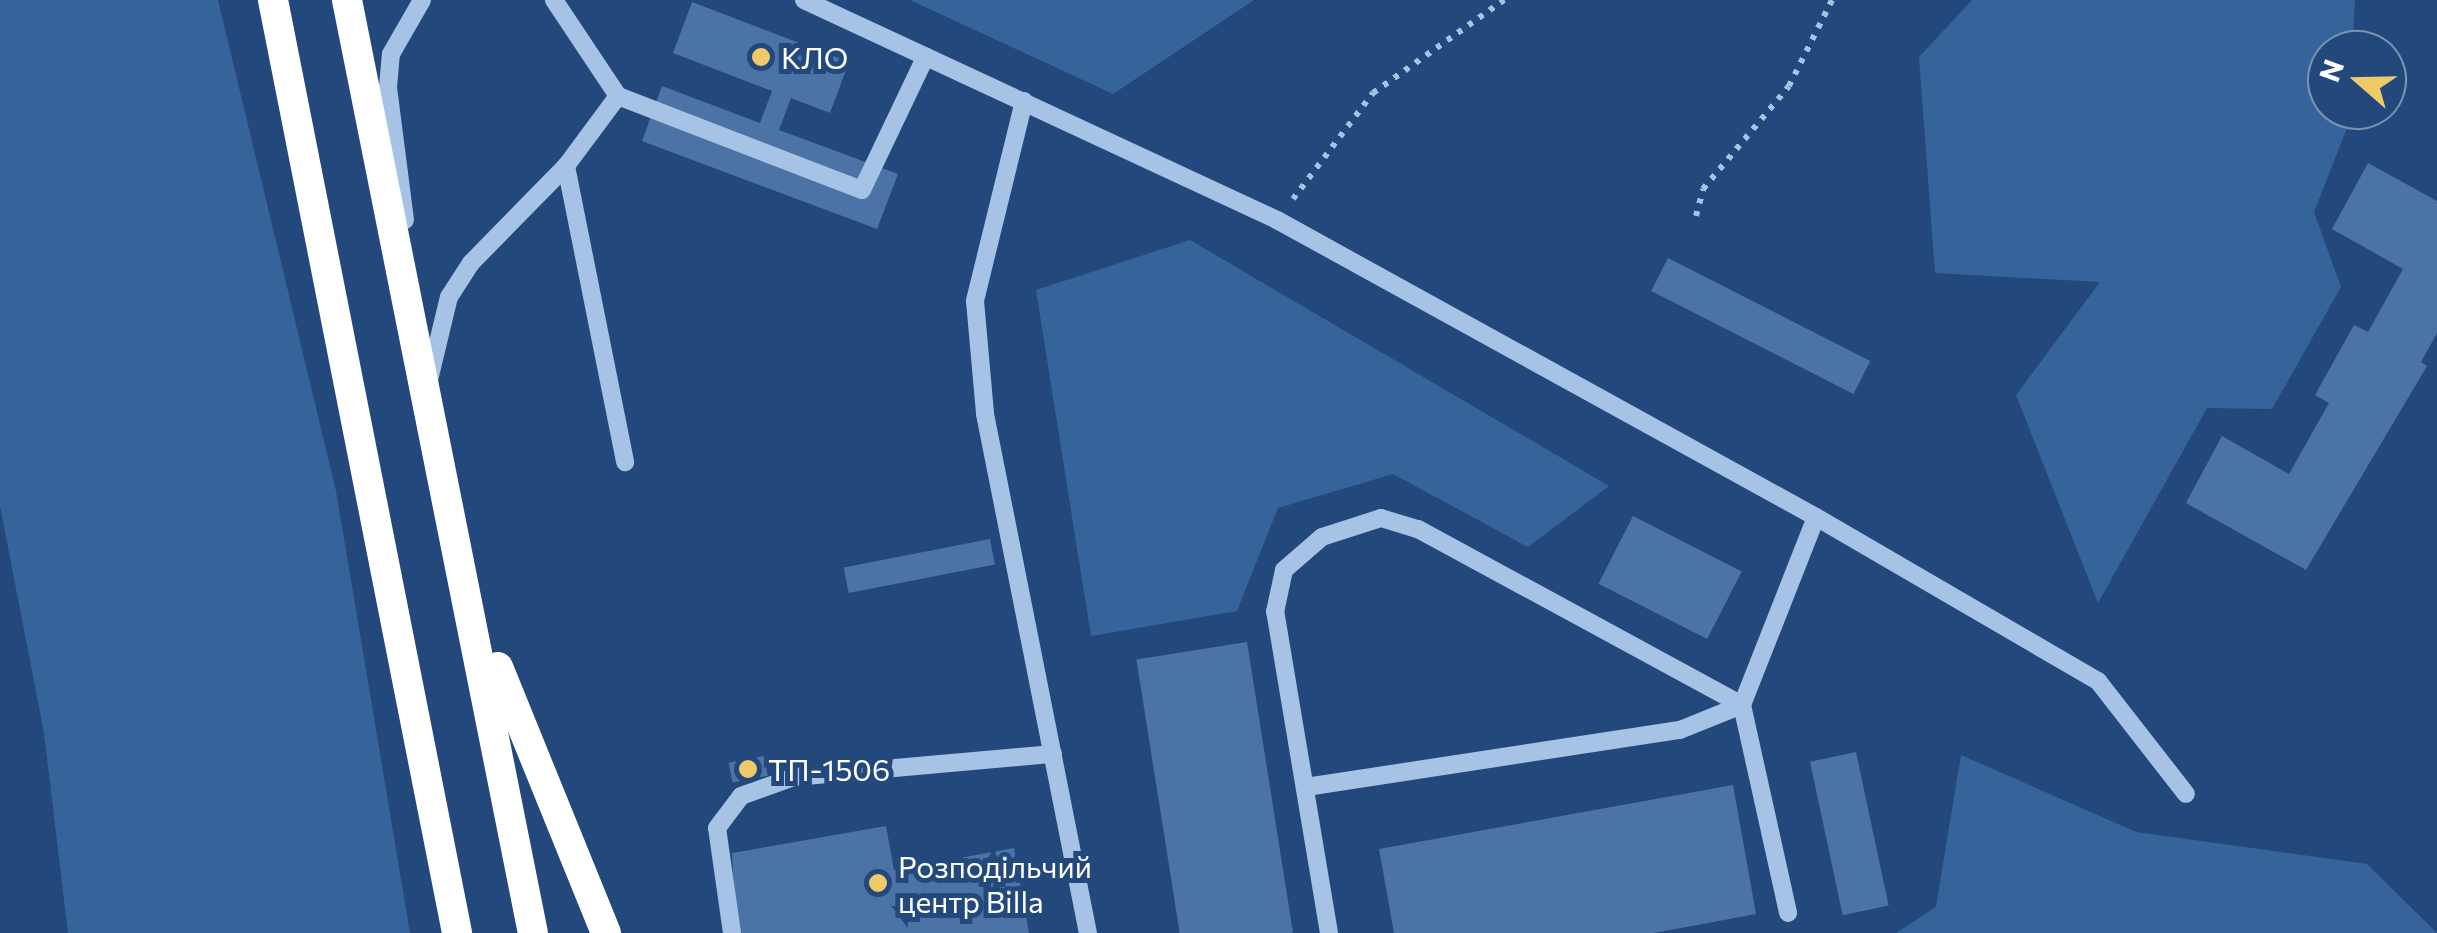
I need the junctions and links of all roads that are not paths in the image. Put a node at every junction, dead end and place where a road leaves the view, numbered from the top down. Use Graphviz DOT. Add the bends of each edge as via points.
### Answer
graph roads {
  1 [pos="273,0"];
  2 [pos="348,0"];
  3 [pos="422,0"];
  4 [pos="554,0"];
  5 [pos="804,0"];
  6 [pos="926,56"];
  7 [pos="618,96"];
  8 [pos="1024,102"];
  9 [pos="566,166"];
  10 [pos="416,315"];
  11 [pos="429,380"];
  12 [pos="625,462"];
  13 [pos="1816,516"];
  14 [pos="476,613"];
  15 [pos="1742,705"];
  16 [pos="1054,754"];
  17 [pos="1306,788"];
  18 [pos="2186,794"];
  19 [pos="1788,913"];
  20 [pos="458,933"];
  21 [pos="532,933"];
  22 [pos="606,933"];
  23 [pos="732,933"];
  24 [pos="1088,933"];
  25 [pos="1328,933"];
  1 -- 20 [label="highway"];
  2 -- 10 [label="highway"];
  3 -- 10 [label="street" via="391,54 388,86"];
  4 -- 7 [label="street"];
  5 -- 6 [label="street"];
  6 -- 7 [label="street" via="862,190"];
  6 -- 8 [label="street"];
  7 -- 9 [label="street"];
  8 -- 13 [label="street" via="1277,220"];
  8 -- 16 [label="street" via="976,301 984,414"];
  9 -- 11 [label="street" via="471,262 449,297"];
  9 -- 12 [label="street"];
  10 -- 11 [label="highway"];
  11 -- 14 [label="highway"];
  13 -- 15 [label="street"];
  13 -- 18 [label="street" via="2098,681"];
  14 -- 21 [label="highway"];
  14 -- 22 [label="highway"];
  15 -- 17 [label="street" via="1680,730"];
  15 -- 17 [label="street" via="1418,529 1380,518 1322,537 1284,570 1275,612"];
  15 -- 19 [label="street"];
  16 -- 23 [label="street" via="794,777 741,796 717,828"];
  16 -- 24 [label="street"];
  17 -- 25 [label="street"];
}
